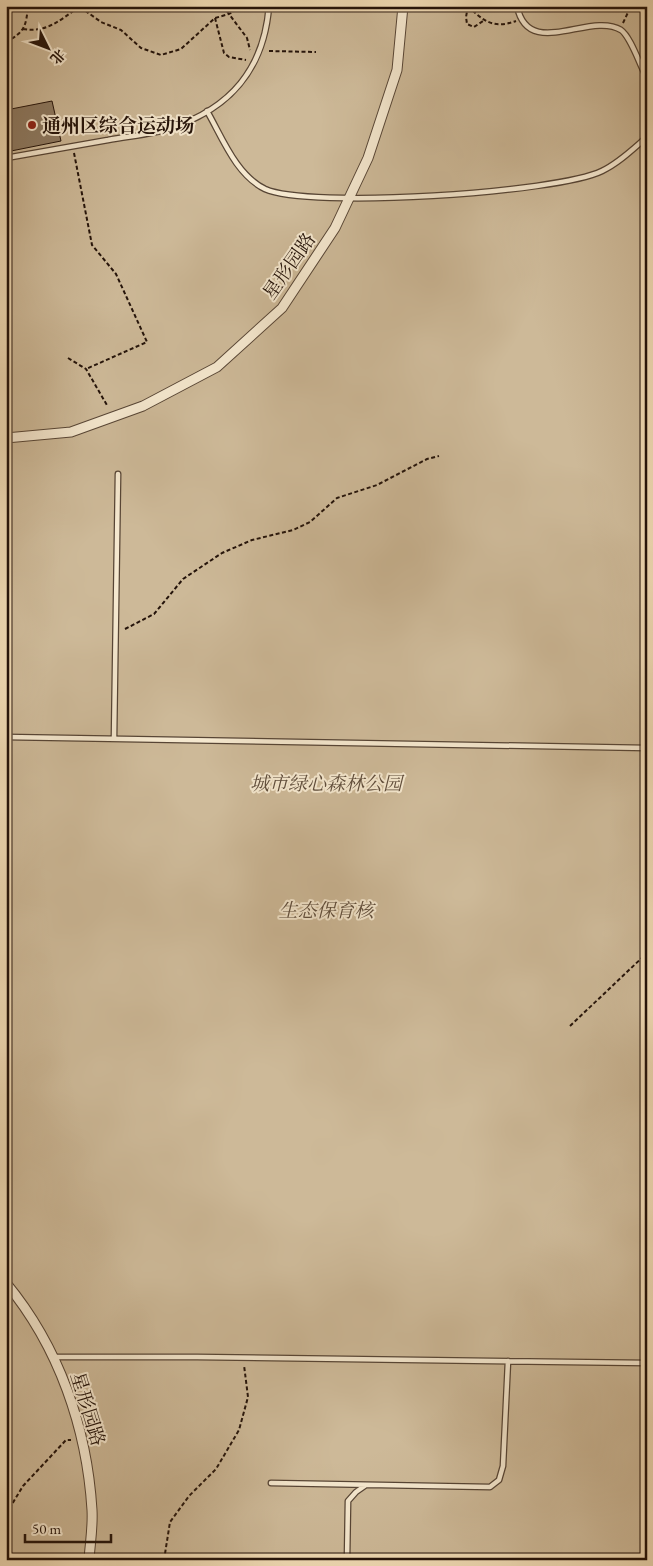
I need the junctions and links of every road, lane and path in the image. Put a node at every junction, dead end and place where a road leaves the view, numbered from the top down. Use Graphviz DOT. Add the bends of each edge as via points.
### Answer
graph roads {
  1 [pos="28,6"];
  2 [pos="80,6"];
  3 [pos="223,6"];
  4 [pos="242,6"];
  5 [pos="269,6"];
  6 [pos="402,6"];
  7 [pos="468,6"];
  8 [pos="516,6"];
  9 [pos="631,6"];
  10 [pos="228,14"];
  11 [pos="216,18"];
  12 [pos="520,20"];
  13 [pos="484,21"];
  14 [pos="23,29"];
  15 [pos="620,30"];
  16 [pos="6,42"];
  17 [pos="261,48"];
  18 [pos="316,52"];
  19 [pos="255,64"];
  20 [pos="647,78"];
  21 [pos="207,111"];
  22 [pos="647,136"];
  23 [pos="73,146"];
  24 [pos="6,158"];
  25 [pos="350,198"];
  26 [pos="68,358"];
  27 [pos="86,369"];
  28 [pos="113,417"];
  29 [pos="6,438"];
  30 [pos="439,456"];
  31 [pos="118,474"];
  32 [pos="115,632"];
  33 [pos="6,737"];
  34 [pos="114,739"];
  35 [pos="647,748"];
  36 [pos="647,953"];
  37 [pos="570,1026"];
  38 [pos="6,1283"];
  39 [pos="55,1357"];
  40 [pos="243,1357"];
  41 [pos="508,1361"];
  42 [pos="647,1363"];
  43 [pos="82,1440"];
  44 [pos="271,1482"];
  45 [pos="368,1485"];
  46 [pos="6,1514"];
  47 [pos="347,1557"];
  48 [pos="89,1560"];
  49 [pos="164,1560"];
  50 [pos="405,1560"];
  1 -- 14 [label="path" via="27,23"];
  2 -- 11 [label="path" via="101,22 121,30 141,48 161,55 181,49"];
  2 -- 14 [label="path" via="38,31"];
  3 -- 10 [label="path"];
  4 -- 10 [label="path"];
  5 -- 17 [label="lane" via="268,28"];
  6 -- 25 [label="street, 星形园路" via="397,70 368,158"];
  7 -- 13 [label="path"];
  7 -- 13 [label="path" via="468,24 474,27"];
  8 -- 12 [label="lane"];
  9 -- 15 [label="path"];
  10 -- 11 [label="path"];
  10 -- 19 [label="path" via="247,38"];
  11 -- 19 [label="path" via="224,53"];
  12 -- 13 [label="path" via="506,25"];
  12 -- 15 [label="lane" via="526,27 542,32 557,33 598,25"];
  14 -- 16 [label="path"];
  15 -- 20 [label="lane"];
  17 -- 18 [label="path" via="272,53 290,50"];
  17 -- 19 [label="lane"];
  19 -- 21 [label="lane" via="237,89"];
  21 -- 23 [label="lane" via="169,129"];
  21 -- 25 [label="lane" via="246,176 266,189 290,195"];
  22 -- 25 [label="lane" via="627,155 602,171 572,181 452,194"];
  23 -- 24 [label="lane"];
  23 -- 27 [label="path" via="92,245 116,274 147,342"];
  25 -- 28 [label="street, 星形园路" via="335,228 282,308 217,367 143,406"];
  26 -- 27 [label="path"];
  27 -- 28 [label="path"];
  28 -- 29 [label="street, 星形园路" via="71,432"];
  30 -- 32 [label="path" via="426,459 377,486 337,498 310,522 293,530 252,540 222,553 183,579 154,614"];
  31 -- 32 [label="lane"];
  32 -- 34 [label="lane"];
  33 -- 34 [label="lane"];
  34 -- 35 [label="lane"];
  36 -- 37 [label="path"];
  38 -- 39 [label="street, 星形园路"];
  39 -- 40 [label="lane"];
  39 -- 43 [label="street, 星形园路"];
  40 -- 41 [label="lane"];
  40 -- 49 [label="path" via="248,1397 238,1430 216,1469 189,1496 170,1522"];
  41 -- 42 [label="lane"];
  41 -- 45 [label="lane" via="503,1466 499,1480 490,1487"];
  43 -- 46 [label="path" via="66,1440 49,1456 23,1486"];
  43 -- 48 [label="street, 星形园路" via="92,1512"];
  44 -- 45 [label="lane"];
  45 -- 47 [label="lane" via="348,1501"];
  47 -- 50 [label="path" via="380,1555"];
}
